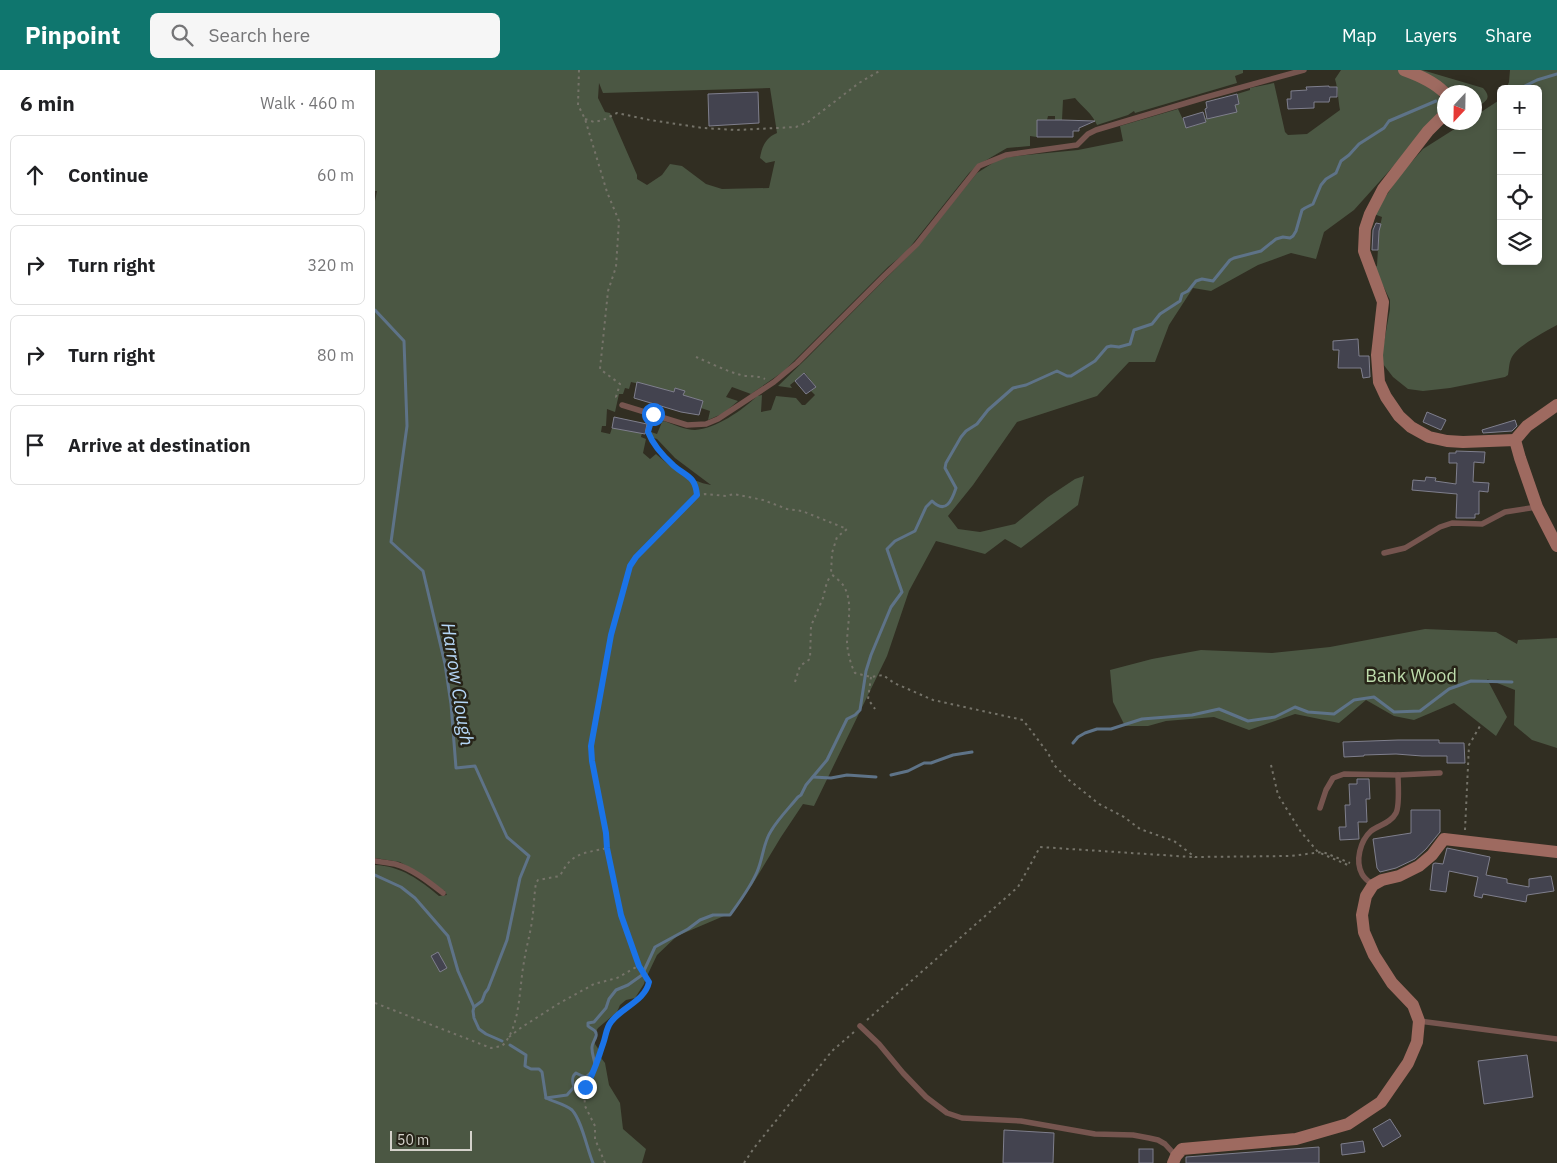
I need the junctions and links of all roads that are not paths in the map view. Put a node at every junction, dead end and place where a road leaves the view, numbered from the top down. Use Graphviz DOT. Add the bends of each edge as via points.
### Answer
graph roads {
  1 [pos="1304,70"];
  2 [pos="1403,70"];
  3 [pos="1437,87"];
  4 [pos="1437,122"];
  5 [pos="622,405"];
  6 [pos="1557,405"];
  7 [pos="1515,440"];
  8 [pos="1537,507"];
  9 [pos="1557,546"];
  10 [pos="1384,553"];
  11 [pos="1440,773"];
  12 [pos="1398,775"];
  13 [pos="1320,808"];
  14 [pos="1557,852"];
  15 [pos="375,861"];
  16 [pos="1373,885"];
  17 [pos="443,893"];
  18 [pos="1419,1021"];
  19 [pos="861,1026"];
  20 [pos="1557,1039"];
  21 [pos="1174,1159"];
  1 -- 5 [label="lane" via="1096,130 1077,145 1006,155 979,166 917,244 774,382 706,424 687,425"];
  2 -- 3 [label="street"];
  4 -- 7 [label="street" via="1387,184 1369,214 1365,229 1364,251 1383,302 1377,355 1379,382 1399,416 1429,437 1463,442"];
  6 -- 7 [label="street" via="1527,426"];
  7 -- 8 [label="street"];
  8 -- 9 [label="street"];
  8 -- 10 [label="lane" via="1505,512 1482,524 1452,523 1405,548"];
  11 -- 12 [label="lane"];
  12 -- 13 [label="lane" via="1343,774 1333,778"];
  12 -- 16 [label="lane" via="1397,812 1372,831 1361,848 1362,876"];
  14 -- 16 [label="street" via="1444,839 1419,866"];
  15 -- 17 [label="lane" via="409,870"];
  16 -- 18 [label="street" via="1366,896 1362,915 1364,932 1392,983 1413,1004"];
  18 -- 20 [label="lane"];
  18 -- 21 [label="street" via="1417,1042 1408,1063 1381,1102 1347,1124 1296,1139 1182,1149"];
  19 -- 21 [label="lane" via="903,1074 947,1113 962,1118 1021,1121 1095,1134 1149,1138 1165,1144"];
}
